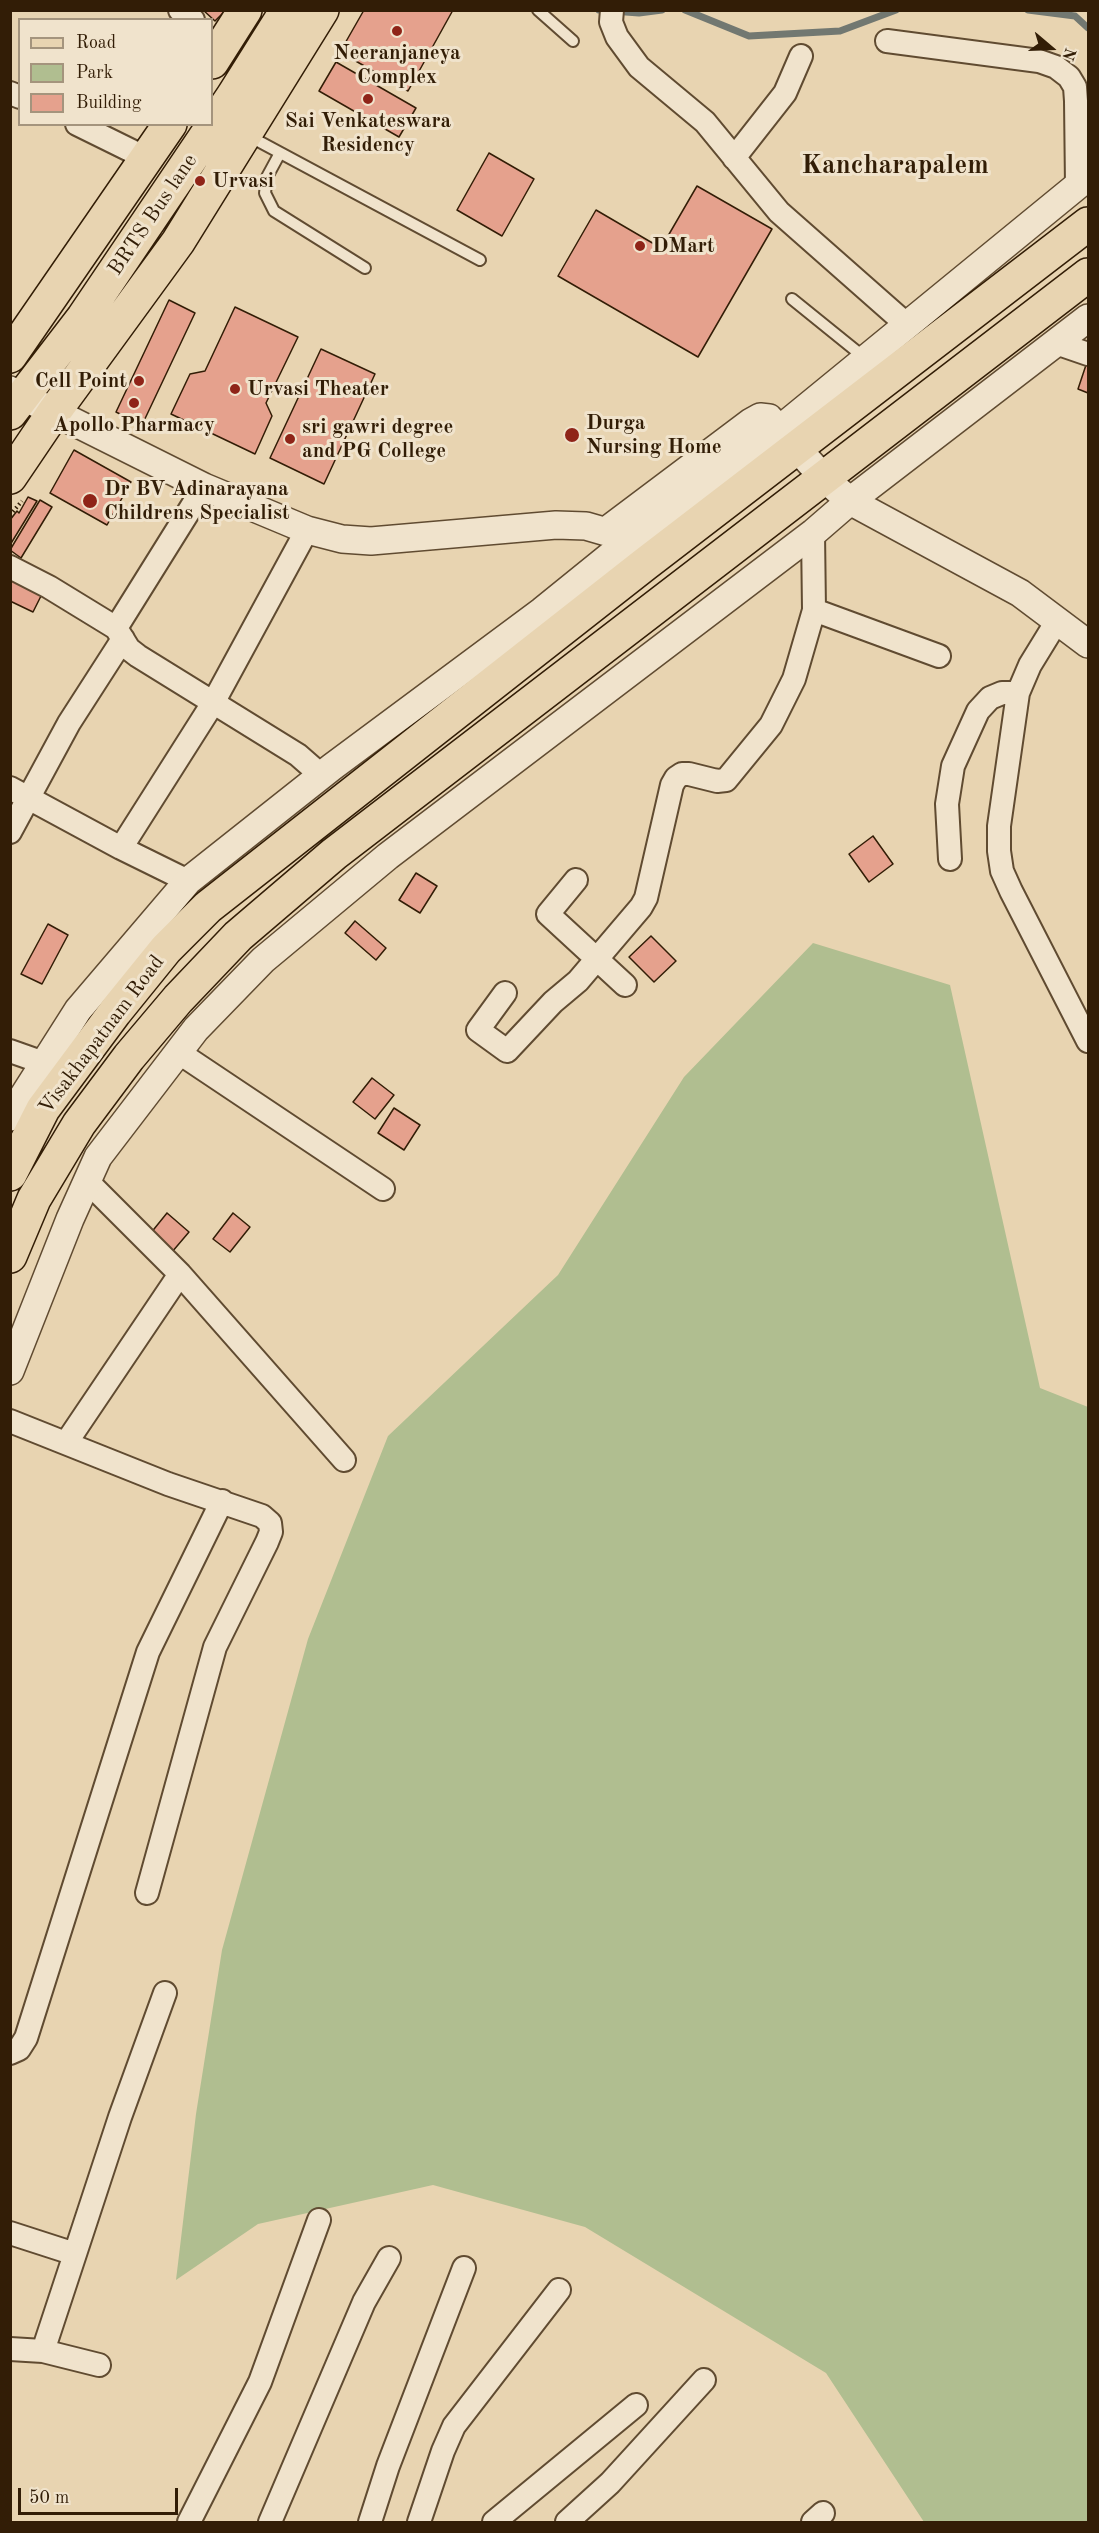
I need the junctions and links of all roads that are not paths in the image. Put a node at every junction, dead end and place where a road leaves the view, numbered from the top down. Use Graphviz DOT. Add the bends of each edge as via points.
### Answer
graph roads {
  1 [pos="245,10"];
  2 [pos="286,10"];
  3 [pos="322,10"];
  4 [pos="538,10"];
  5 [pos="611,16"];
  6 [pos="573,41"];
  7 [pos="887,41"];
  8 [pos="216,45"];
  9 [pos="801,56"];
  10 [pos="81,126"];
  11 [pos="169,126"];
  12 [pos="213,126"];
  13 [pos="213,126"];
  14 [pos="247,135"];
  15 [pos="280,153"];
  16 [pos="146,158"];
  17 [pos="734,158"];
  18 [pos="1083,182"];
  19 [pos="1089,224"];
  20 [pos="480,260"];
  21 [pos="365,268"];
  22 [pos="1089,275"];
  23 [pos="792,299"];
  24 [pos="1089,318"];
  25 [pos="906,324"];
  26 [pos="1056,343"];
  27 [pos="1089,354"];
  28 [pos="10,356"];
  29 [pos="865,358"];
  30 [pos="15,400"];
  31 [pos="54,412"];
  32 [pos="788,439"];
  33 [pos="10,477"];
  34 [pos="824,478"];
  35 [pos="204,487"];
  36 [pos="850,501"];
  37 [pos="307,530"];
  38 [pos="606,531"];
  39 [pos="813,533"];
  40 [pos="631,539"];
  41 [pos="10,567"];
  42 [pos="813,610"];
  43 [pos="1057,621"];
  44 [pos="120,634"];
  45 [pos="1089,644"];
  46 [pos="939,656"];
  47 [pos="1018,693"];
  48 [pos="213,703"];
  49 [pos="322,776"];
  50 [pos="19,793"];
  51 [pos="10,832"];
  52 [pos="121,848"];
  53 [pos="950,859"];
  54 [pos="576,880"];
  55 [pos="188,881"];
  56 [pos="238,936"];
  57 [pos="597,959"];
  58 [pos="262,960"];
  59 [pos="625,985"];
  60 [pos="505,993"];
  61 [pos="1089,1041"];
  62 [pos="10,1051"];
  63 [pos="178,1052"];
  64 [pos="44,1063"];
  65 [pos="10,1117"];
  66 [pos="10,1174"];
  67 [pos="87,1181"];
  68 [pos="383,1189"];
  69 [pos="10,1256"];
  70 [pos="180,1274"];
  71 [pos="10,1371"];
  72 [pos="10,1421"];
  73 [pos="66,1443"];
  74 [pos="344,1461"];
  75 [pos="222,1501"];
  76 [pos="147,1893"];
  77 [pos="165,1993"];
  78 [pos="10,2053"];
  79 [pos="319,2220"];
  80 [pos="10,2233"];
  81 [pos="75,2254"];
  82 [pos="389,2258"];
  83 [pos="464,2268"];
  84 [pos="559,2290"];
  85 [pos="10,2349"];
  86 [pos="43,2351"];
  87 [pos="99,2365"];
  88 [pos="704,2380"];
  89 [pos="636,2405"];
  90 [pos="189,2523"];
  91 [pos="270,2523"];
  92 [pos="370,2523"];
  93 [pos="419,2523"];
  94 [pos="494,2523"];
  95 [pos="567,2523"];
  1 -- 8 [label="main road"];
  2 -- 13 [label="main road, BRTS Bus lane"];
  3 -- 14 [label="main road"];
  4 -- 6 [label="lane"];
  5 -- 17 [label="street" via="617,37 639,67 705,122"];
  7 -- 18 [label="street" via="1039,61 1069,77 1075,94"];
  9 -- 17 [label="street" via="785,93"];
  10 -- 16 [label="street"];
  11 -- 16 [label="main road"];
  12 -- 30 [label="main road, BRTS Bus lane" via="83,318"];
  14 -- 15 [label="lane"];
  14 -- 31 [label="main road" via="178,242"];
  15 -- 20 [label="lane"];
  15 -- 21 [label="lane" via="267,177 265,193 274,211"];
  16 -- 28 [label="main road"];
  17 -- 25 [label="street" via="779,212"];
  18 -- 25 [label="street"];
  19 -- 32 [label="main road, Visakhapatnam Road"];
  22 -- 34 [label="main road"];
  23 -- 29 [label="lane"];
  24 -- 26 [label="street"];
  25 -- 29 [label="street"];
  26 -- 27 [label="street"];
  26 -- 36 [label="street"];
  29 -- 32 [label="street"];
  30 -- 31 [label="street"];
  31 -- 33 [label="main road"];
  31 -- 35 [label="street"];
  32 -- 34 [label="street"];
  32 -- 38 [label="street" via="769,418 760,417"];
  32 -- 40 [label="street"];
  32 -- 66 [label="main road, Visakhapatnam Road" via="608,593 208,907 166,949 43,1109"];
  34 -- 36 [label="street"];
  34 -- 56 [label="main road" via="334,854"];
  35 -- 37 [label="street"];
  35 -- 44 [label="street"];
  36 -- 39 [label="street"];
  36 -- 43 [label="street" via="1020,593"];
  37 -- 38 [label="street" via="371,541 556,525"];
  37 -- 48 [label="street"];
  38 -- 40 [label="street"];
  39 -- 42 [label="street"];
  39 -- 58 [label="street" via="397,849"];
  40 -- 49 [label="street"];
  41 -- 44 [label="street" via="49,587"];
  42 -- 46 [label="street"];
  42 -- 57 [label="street" via="794,680 778,714 732,774 717,781 682,774 672,784 646,898"];
  43 -- 45 [label="street"];
  43 -- 47 [label="street"];
  44 -- 48 [label="street" via="138,657"];
  44 -- 50 [label="street" via="69,723"];
  47 -- 53 [label="street" via="990,698 978,711 953,766 947,804"];
  47 -- 61 [label="street" via="999,826 1002,871"];
  48 -- 49 [label="street" via="298,755"];
  48 -- 52 [label="street"];
  49 -- 55 [label="street"];
  50 -- 51 [label="street"];
  50 -- 52 [label="street"];
  52 -- 55 [label="street"];
  54 -- 57 [label="street" via="548,914"];
  55 -- 64 [label="street" via="78,1010"];
  56 -- 58 [label="street"];
  56 -- 69 [label="main road" via="171,1007 79,1124 34,1199"];
  57 -- 59 [label="street"];
  57 -- 60 [label="street" via="507,1051 478,1030"];
  58 -- 63 [label="street"];
  62 -- 64 [label="street"];
  63 -- 67 [label="street" via="98,1157"];
  63 -- 68 [label="street"];
  64 -- 65 [label="street"];
  67 -- 70 [label="street"];
  67 -- 71 [label="street"];
  70 -- 73 [label="street"];
  70 -- 74 [label="street"];
  72 -- 73 [label="street"];
  73 -- 75 [label="street"];
  75 -- 76 [label="street" via="262,1516 270,1523 271,1532 215,1647"];
  75 -- 78 [label="street" via="148,1653 26,2038 19,2049"];
  77 -- 81 [label="street"];
  79 -- 90 [label="street" via="260,2382"];
  80 -- 81 [label="street"];
  81 -- 86 [label="street"];
  82 -- 91 [label="street" via="364,2302"];
  83 -- 92 [label="street"];
  84 -- 93 [label="street" via="454,2426"];
  85 -- 86 [label="street"];
  86 -- 87 [label="street"];
  88 -- 95 [label="street"];
  89 -- 94 [label="street"];
}
